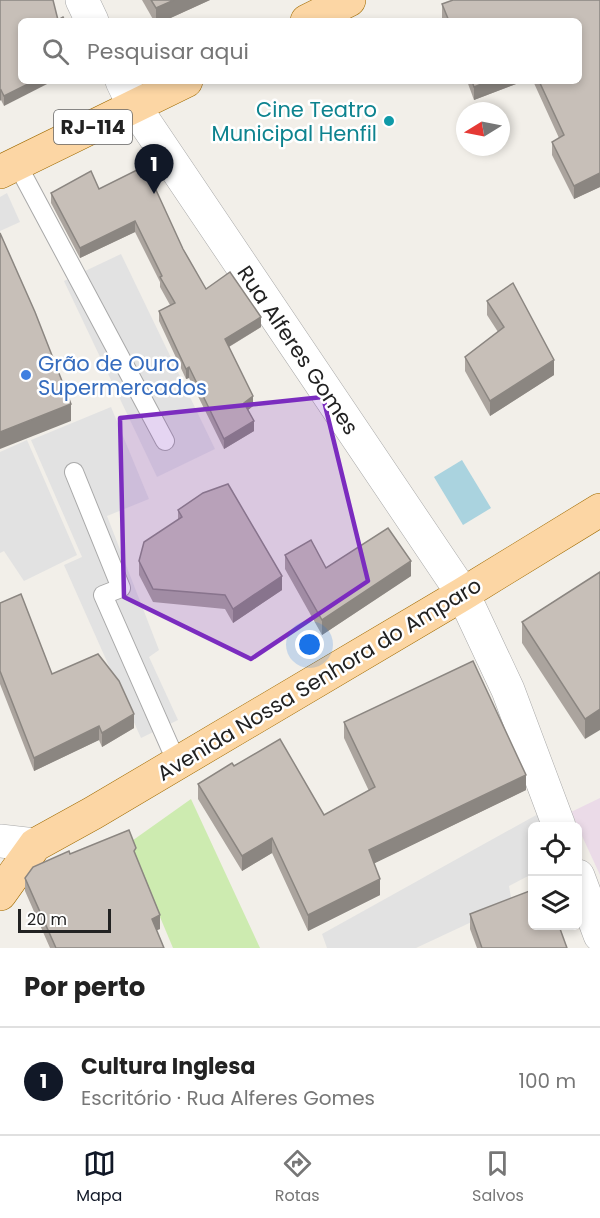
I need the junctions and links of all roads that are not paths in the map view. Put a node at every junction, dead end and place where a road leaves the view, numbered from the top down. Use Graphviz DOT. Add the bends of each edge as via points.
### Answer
graph roads {
  1 [pos="82,0"];
  2 [pos="349,0"];
  3 [pos="91,18"];
  4 [pos="313,18"];
  5 [pos="173,84"];
  6 [pos="128,94"];
  7 [pos="8,168"];
  8 [pos="165,441"];
  9 [pos="74,472"];
  10 [pos="600,510"];
  11 [pos="462,594"];
  12 [pos="177,763"];
  13 [pos="558,822"];
  14 [pos="0,841"];
  15 [pos="35,845"];
  16 [pos="582,887"];
  17 [pos="0,894"];
  18 [pos="600,935"];
  1 -- 3 [label="street"];
  2 -- 4 [label="main road"];
  5 -- 6 [label="main road, RJ-114"];
  6 -- 7 [label="main road, RJ-114"];
  6 -- 11 [label="street, Rua Alferes Gomes"];
  7 -- 8 [label="lane"];
  9 -- 12 [label="lane" via="121,588 103,595"];
  10 -- 11 [label="main road, Avenida Nossa Senhora do Amparo"];
  11 -- 12 [label="main road, Avenida Nossa Senhora do Amparo"];
  11 -- 13 [label="street, Rua Alferes Gomes" via="508,690"];
  12 -- 15 [label="main road, Avenida Nossa Senhora do Amparo"];
  14 -- 15 [label="street"];
  15 -- 17 [label="main road, Avenida Nossa Senhora do Amparo"];
  16 -- 18 [label="street"];
}
